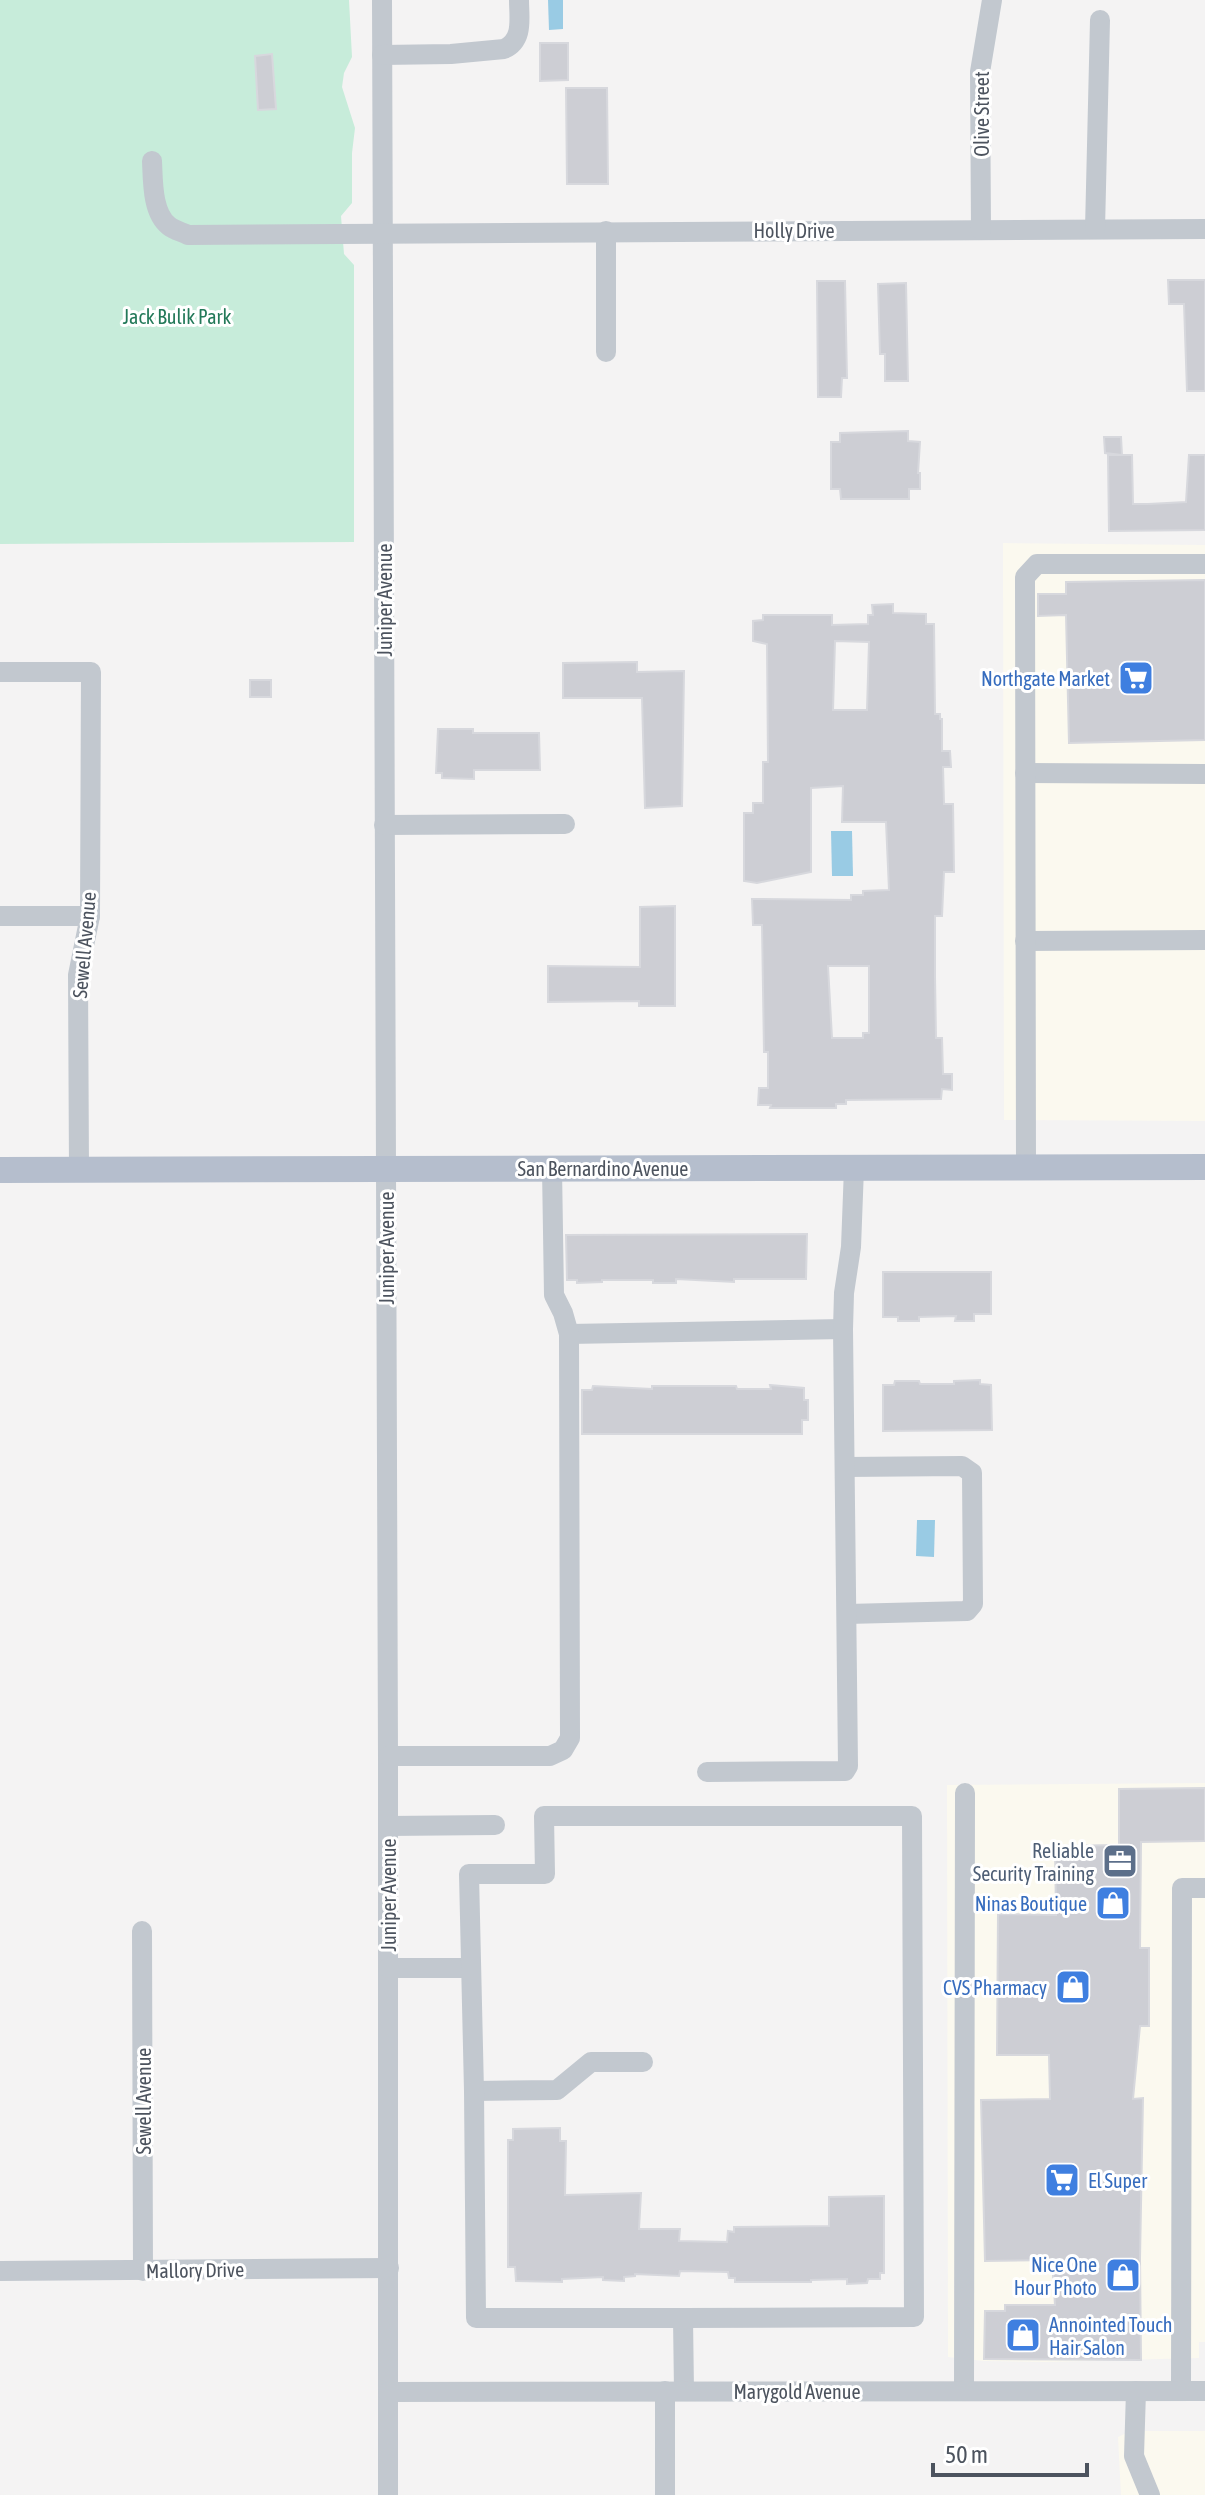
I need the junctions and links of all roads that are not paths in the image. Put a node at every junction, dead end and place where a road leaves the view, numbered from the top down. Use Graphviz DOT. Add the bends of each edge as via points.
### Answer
graph roads {
  1 [pos="382,0"];
  2 [pos="519,0"];
  3 [pos="992,0"];
  4 [pos="1100,20"];
  5 [pos="382,55"];
  6 [pos="152,161"];
  7 [pos="1095,229"];
  8 [pos="1205,229"];
  9 [pos="981,230"];
  10 [pos="606,231"];
  11 [pos="382,232"];
  12 [pos="606,352"];
  13 [pos="1205,564"];
  14 [pos="0,672"];
  15 [pos="1025,773"];
  16 [pos="1205,774"];
  17 [pos="565,824"];
  18 [pos="384,825"];
  19 [pos="0,916"];
  20 [pos="90,916"];
  21 [pos="1205,940"];
  22 [pos="1025,941"];
  23 [pos="1205,1167"];
  24 [pos="552,1168"];
  25 [pos="854,1168"];
  26 [pos="1026,1168"];
  27 [pos="386,1169"];
  28 [pos="0,1170"];
  29 [pos="79,1170"];
  30 [pos="843,1329"];
  31 [pos="569,1334"];
  32 [pos="845,1467"];
  33 [pos="847,1614"];
  34 [pos="388,1756"];
  35 [pos="707,1772"];
  36 [pos="965,1793"];
  37 [pos="495,1825"];
  38 [pos="388,1826"];
  39 [pos="1205,1888"];
  40 [pos="142,1931"];
  41 [pos="388,1968"];
  42 [pos="471,1968"];
  43 [pos="643,2062"];
  44 [pos="474,2091"];
  45 [pos="389,2268"];
  46 [pos="0,2271"];
  47 [pos="143,2271"];
  48 [pos="683,2318"];
  49 [pos="675,2391"];
  50 [pos="964,2391"];
  51 [pos="1136,2391"];
  52 [pos="1181,2391"];
  53 [pos="1205,2391"];
  54 [pos="388,2392"];
  55 [pos="388,2495"];
  56 [pos="665,2495"];
  57 [pos="1150,2495"];
  1 -- 5 [label="street, Juniper Avenue"];
  2 -- 5 [label="street" via="518,35 510,47"];
  3 -- 9 [label="street, Olive Street" via="980,72"];
  4 -- 7 [label="street"];
  5 -- 11 [label="street, Juniper Avenue"];
  6 -- 11 [label="street, Holly Drive" via="158,210 168,226 188,235"];
  7 -- 8 [label="street, Holly Drive"];
  7 -- 9 [label="street, Holly Drive"];
  9 -- 10 [label="street, Holly Drive"];
  10 -- 11 [label="street, Holly Drive"];
  10 -- 12 [label="street"];
  11 -- 18 [label="street, Juniper Avenue"];
  13 -- 15 [label="street" via="1037,564 1025,577"];
  14 -- 20 [label="street, Sewell Avenue" via="91,672"];
  15 -- 16 [label="street"];
  15 -- 22 [label="street"];
  17 -- 18 [label="street"];
  18 -- 27 [label="street, Juniper Avenue"];
  19 -- 20 [label="street"];
  20 -- 29 [label="street, Sewell Avenue" via="78,975"];
  21 -- 22 [label="street"];
  22 -- 26 [label="street"];
  23 -- 26 [label="main road, San Bernardino Avenue"];
  24 -- 25 [label="main road, San Bernardino Avenue"];
  24 -- 27 [label="main road, San Bernardino Avenue"];
  24 -- 31 [label="street" via="554,1295"];
  25 -- 26 [label="main road, San Bernardino Avenue"];
  25 -- 30 [label="street"];
  27 -- 29 [label="main road, San Bernardino Avenue"];
  27 -- 34 [label="street, Juniper Avenue"];
  28 -- 29 [label="main road, San Bernardino Avenue"];
  30 -- 31 [label="street"];
  30 -- 32 [label="street"];
  31 -- 34 [label="street" via="570,1738 563,1750 550,1756"];
  32 -- 33 [label="street"];
  32 -- 33 [label="street" via="962,1466 972,1473 973,1604 967,1611"];
  33 -- 35 [label="street" via="845,1771"];
  34 -- 38 [label="street, Juniper Avenue"];
  36 -- 50 [label="street"];
  37 -- 38 [label="street"];
  38 -- 41 [label="street, Juniper Avenue"];
  39 -- 52 [label="street" via="1182,1888"];
  40 -- 47 [label="street, Sewell Avenue"];
  41 -- 42 [label="street"];
  41 -- 45 [label="street, Juniper Avenue"];
  42 -- 44 [label="street"];
  42 -- 48 [label="street" via="469,1874 545,1874 544,1816 912,1816 914,2317"];
  43 -- 44 [label="street" via="591,2062 557,2090"];
  44 -- 48 [label="street" via="476,2318"];
  45 -- 47 [label="street, Mallory Drive"];
  45 -- 54 [label="street, Juniper Avenue"];
  46 -- 47 [label="street, Mallory Drive"];
  48 -- 49 [label="street"];
  49 -- 50 [label="street, Marygold Avenue"];
  49 -- 54 [label="street, Marygold Avenue"];
  49 -- 56 [label="street"];
  50 -- 51 [label="street, Marygold Avenue"];
  51 -- 52 [label="street, Marygold Avenue"];
  51 -- 57 [label="street" via="1134,2456"];
  52 -- 53 [label="street, Marygold Avenue"];
  54 -- 55 [label="street, Juniper Avenue"];
}
